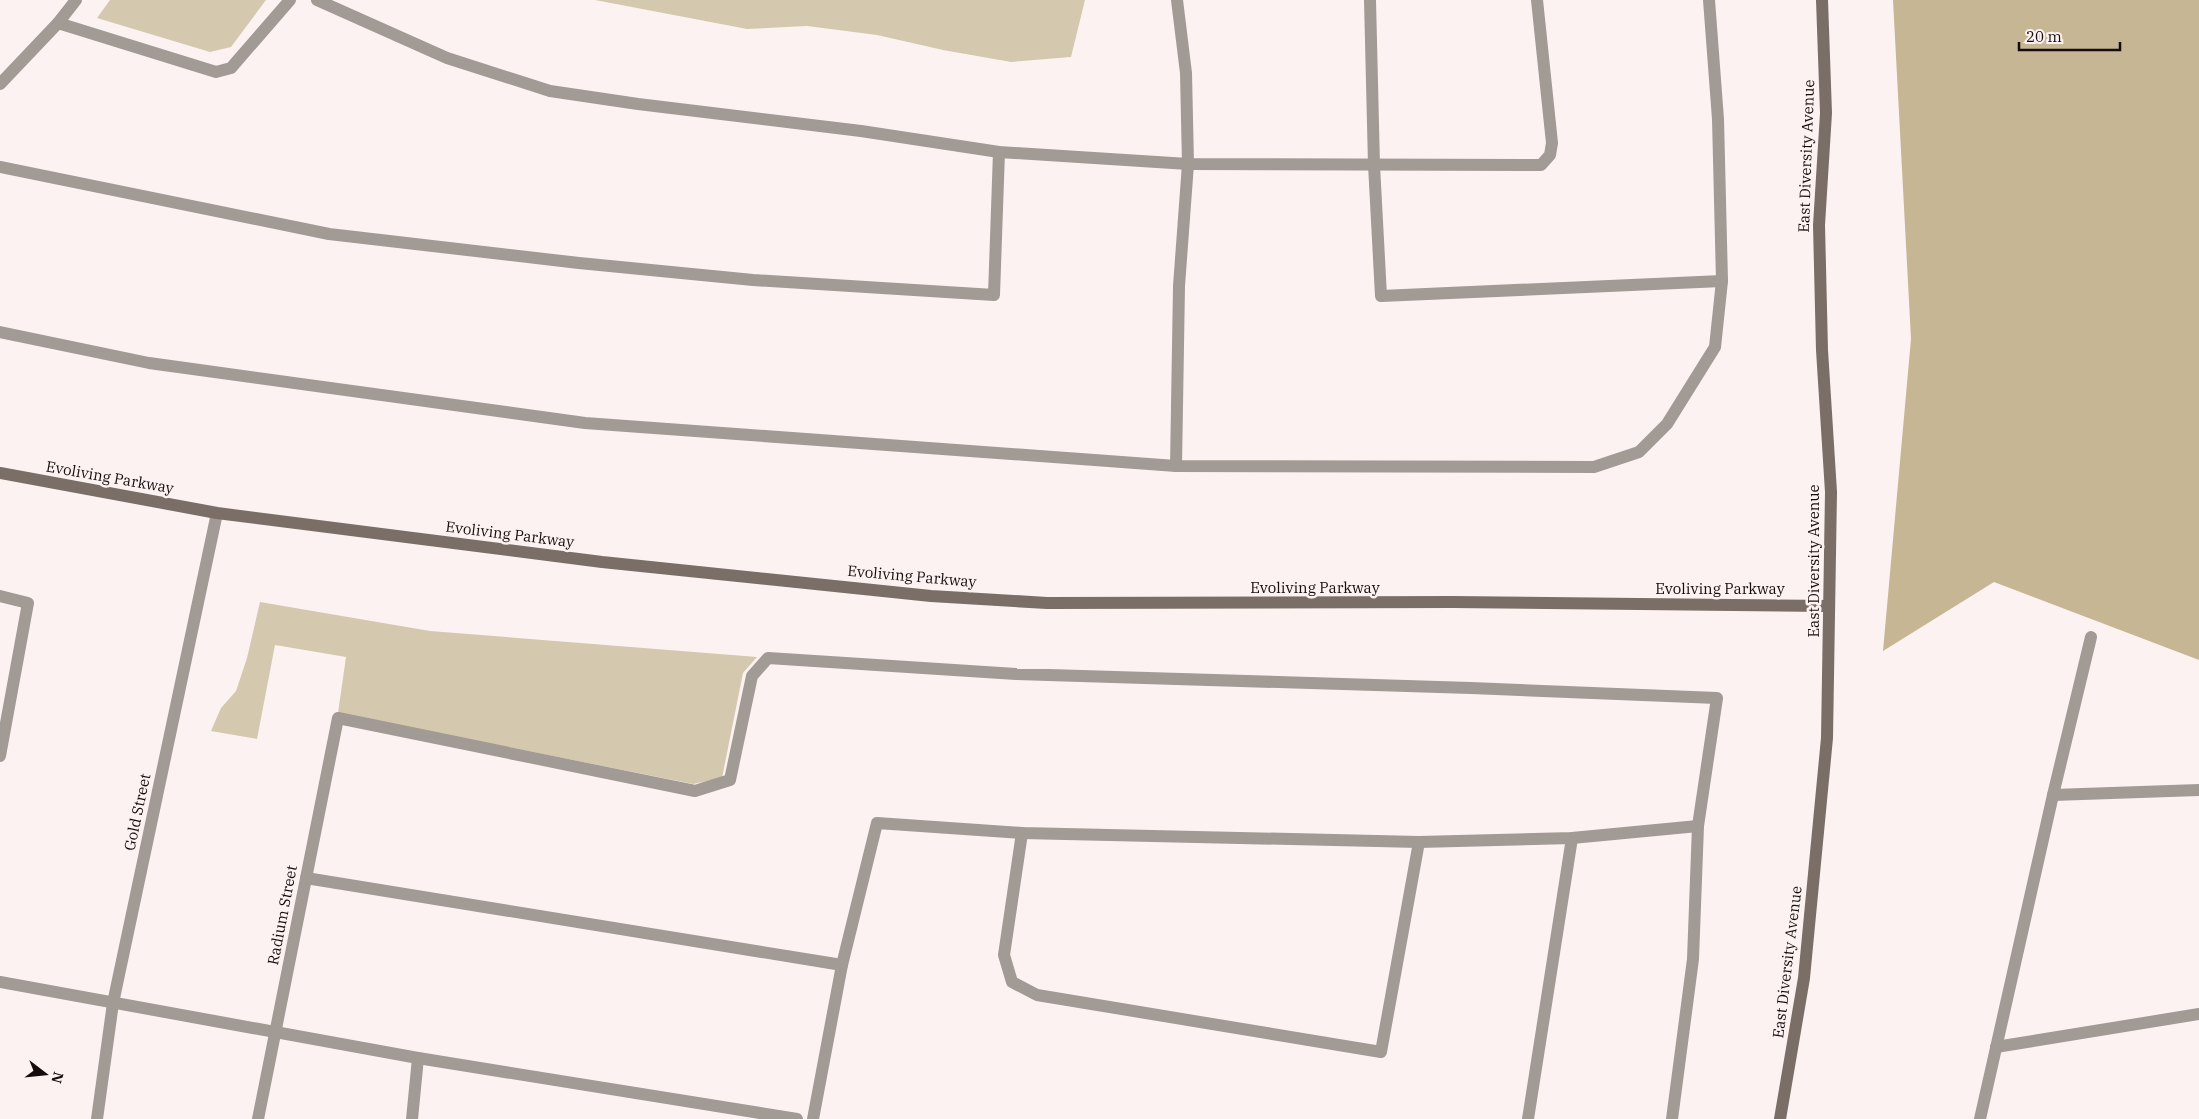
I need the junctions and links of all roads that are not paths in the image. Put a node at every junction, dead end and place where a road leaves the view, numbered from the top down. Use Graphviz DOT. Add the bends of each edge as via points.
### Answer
graph roads {
  1 [pos="76,0"];
  2 [pos="290,0"];
  3 [pos="317,0"];
  4 [pos="1177,0"];
  5 [pos="1370,0"];
  6 [pos="1537,0"];
  7 [pos="1709,0"];
  8 [pos="1822,0"];
  9 [pos="58,23"];
  10 [pos="0,84"];
  11 [pos="999,152"];
  12 [pos="1188,164"];
  13 [pos="1374,164"];
  14 [pos="0,167"];
  15 [pos="1722,281"];
  16 [pos="0,332"];
  17 [pos="1176,466"];
  18 [pos="0,473"];
  19 [pos="217,513"];
  20 [pos="0,596"];
  21 [pos="1829,606"];
  22 [pos="2091,638"];
  23 [pos="0,756"];
  24 [pos="2199,790"];
  25 [pos="2053,795"];
  26 [pos="1698,826"];
  27 [pos="1022,833"];
  28 [pos="1572,838"];
  29 [pos="1419,842"];
  30 [pos="306,878"];
  31 [pos="842,965"];
  32 [pos="0,982"];
  33 [pos="113,1003"];
  34 [pos="2199,1014"];
  35 [pos="275,1033"];
  36 [pos="1996,1046"];
  37 [pos="418,1058"];
  38 [pos="97,1119"];
  39 [pos="258,1119"];
  40 [pos="412,1119"];
  41 [pos="797,1119"];
  42 [pos="813,1119"];
  43 [pos="1528,1119"];
  44 [pos="1672,1119"];
  45 [pos="1780,1119"];
  46 [pos="1980,1119"];
  1 -- 9 [label="street"];
  2 -- 9 [label="street" via="230,68 216,72"];
  3 -- 11 [label="street" via="447,58 550,91"];
  4 -- 12 [label="street" via="1186,73"];
  5 -- 13 [label="street"];
  6 -- 13 [label="street" via="1552,143 1550,155 1541,165"];
  7 -- 15 [label="street" via="1718,118"];
  8 -- 21 [label="street, East Diversity Avenue" via="1826,113 1819,224 1822,350 1831,492"];
  9 -- 10 [label="street"];
  11 -- 12 [label="street"];
  11 -- 14 [label="street" via="994,295 753,280 329,234"];
  12 -- 13 [label="street"];
  12 -- 17 [label="street" via="1179,286"];
  13 -- 15 [label="street" via="1381,296"];
  15 -- 17 [label="street" via="1715,347 1667,424 1639,452 1594,467"];
  16 -- 17 [label="street" via="149,363 585,423"];
  18 -- 19 [label="street, Evoliving Parkway"];
  19 -- 21 [label="street, Evoliving Parkway" via="602,562 931,596 1037,602"];
  19 -- 33 [label="street, Gold Street"];
  20 -- 23 [label="street" via="28,603"];
  21 -- 45 [label="street, East Diversity Avenue" via="1826,748 1804,978"];
  22 -- 25 [label="street"];
  24 -- 25 [label="street"];
  25 -- 36 [label="street"];
  26 -- 28 [label="street"];
  26 -- 30 [label="street, Radium Street" via="1718,698 1016,674 768,658 752,676 730,780 694,791 338,718"];
  26 -- 44 [label="street" via="1693,959"];
  27 -- 29 [label="street"];
  27 -- 29 [label="street" via="1004,956 1012,982 1037,995 1381,1052"];
  27 -- 31 [label="street" via="876,823"];
  28 -- 29 [label="street"];
  28 -- 43 [label="street"];
  30 -- 31 [label="street"];
  30 -- 35 [label="street, Radium Street"];
  31 -- 42 [label="street"];
  32 -- 33 [label="street"];
  33 -- 35 [label="street"];
  33 -- 38 [label="street, Gold Street"];
  34 -- 36 [label="street"];
  35 -- 37 [label="street"];
  35 -- 39 [label="street, Radium Street"];
  36 -- 46 [label="street"];
  37 -- 40 [label="street"];
  37 -- 41 [label="street"];
}
